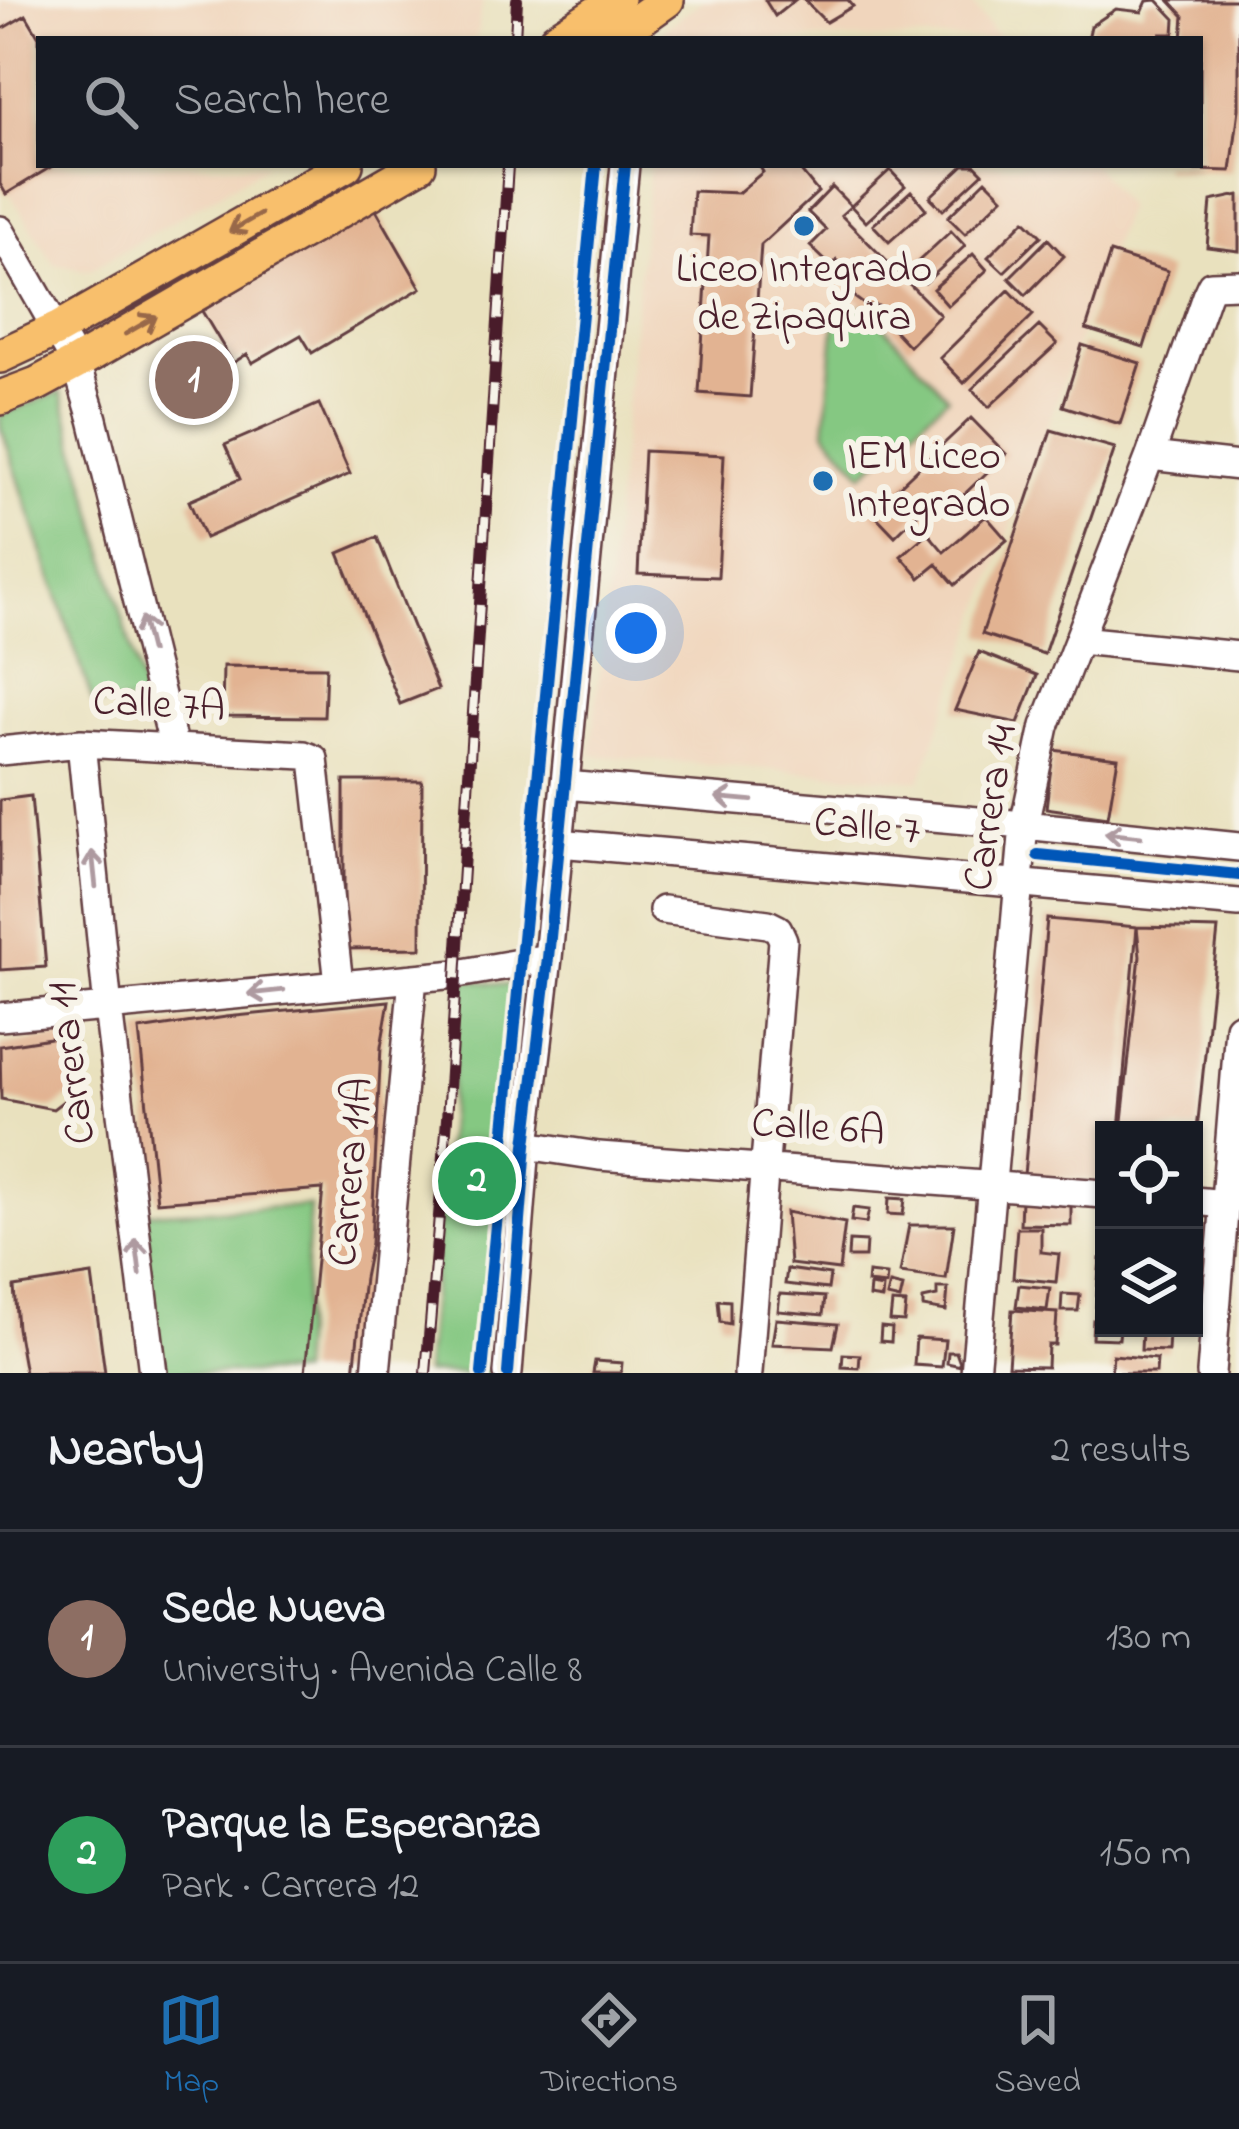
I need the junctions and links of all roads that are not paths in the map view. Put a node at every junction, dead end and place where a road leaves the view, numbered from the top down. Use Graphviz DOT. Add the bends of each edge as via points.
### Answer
graph roads {
  1 [pos="636,16"];
  2 [pos="566,36"];
  3 [pos="341,168"];
  4 [pos="414,168"];
  5 [pos="626,168"];
  6 [pos="0,230"];
  7 [pos="1225,284"];
  8 [pos="58,329"];
  9 [pos="0,356"];
  10 [pos="76,363"];
  11 [pos="0,398"];
  12 [pos="1150,456"];
  13 [pos="1239,466"];
  14 [pos="1079,640"];
  15 [pos="1239,656"];
  16 [pos="81,743"];
  17 [pos="174,748"];
  18 [pos="0,751"];
  19 [pos="565,784"];
  20 [pos="1024,825"];
  21 [pos="559,843"];
  22 [pos="1239,847"];
  23 [pos="1019,885"];
  24 [pos="1239,903"];
  25 [pos="663,910"];
  26 [pos="548,958"];
  27 [pos="412,978"];
  28 [pos="339,984"];
  29 [pos="108,1008"];
  30 [pos="0,1017"];
  31 [pos="1239,1028"];
  32 [pos="526,1145"];
  33 [pos="766,1167"];
  34 [pos="993,1184"];
  35 [pos="1095,1193"];
  36 [pos="1203,1203"];
  37 [pos="1225,1204"];
  38 [pos="153,1373"];
  39 [pos="376,1373"];
  40 [pos="508,1373"];
  41 [pos="748,1373"];
  42 [pos="975,1373"];
  43 [pos="1211,1373"];
  1 -- 2 [label="main road"];
  3 -- 8 [label="main road, one-way"];
  10 -- 4 [label="main road, one-way"];
  5 -- 19 [label="street"];
  6 -- 8 [label="street"];
  7 -- 12 [label="street, Carrera 14"];
  8 -- 9 [label="main road"];
  8 -- 10 [label="street"];
  10 -- 11 [label="main road"];
  17 -- 10 [label="street, one-way"];
  12 -- 13 [label="street"];
  12 -- 14 [label="street, Carrera 14"];
  14 -- 15 [label="street"];
  14 -- 20 [label="street, Carrera 14" via="1045,726"];
  16 -- 17 [label="street, Calle 7A"];
  16 -- 18 [label="street, Calle 7A"];
  29 -- 16 [label="street, Carrera 11, one-way"];
  17 -- 28 [label="street, Calle 7A" via="314,759"];
  20 -- 19 [label="street, one-way"];
  19 -- 21 [label="street"];
  22 -- 20 [label="street, one-way"];
  20 -- 23 [label="street, Carrera 14"];
  21 -- 23 [label="street, Calle 7"];
  21 -- 26 [label="street"];
  23 -- 24 [label="street, Calle 7"];
  23 -- 34 [label="street, Carrera 14"];
  25 -- 33 [label="street" via="768,924 783,940"];
  26 -- 27 [label="street"];
  26 -- 32 [label="street"];
  27 -- 28 [label="street"];
  27 -- 39 [label="street, Carrera 11A"];
  28 -- 29 [label="street, one-way"];
  29 -- 30 [label="street"];
  38 -- 29 [label="street, Carrera 11, one-way"];
  31 -- 37 [label="street"];
  32 -- 33 [label="street, Calle 6A"];
  32 -- 40 [label="street"];
  33 -- 34 [label="street, Calle 6A"];
  33 -- 41 [label="street"];
  34 -- 35 [label="street, Calle 6A"];
  34 -- 42 [label="street, Carrera 14"];
  36 -- 37 [label="street"];
  37 -- 43 [label="street"];
}
